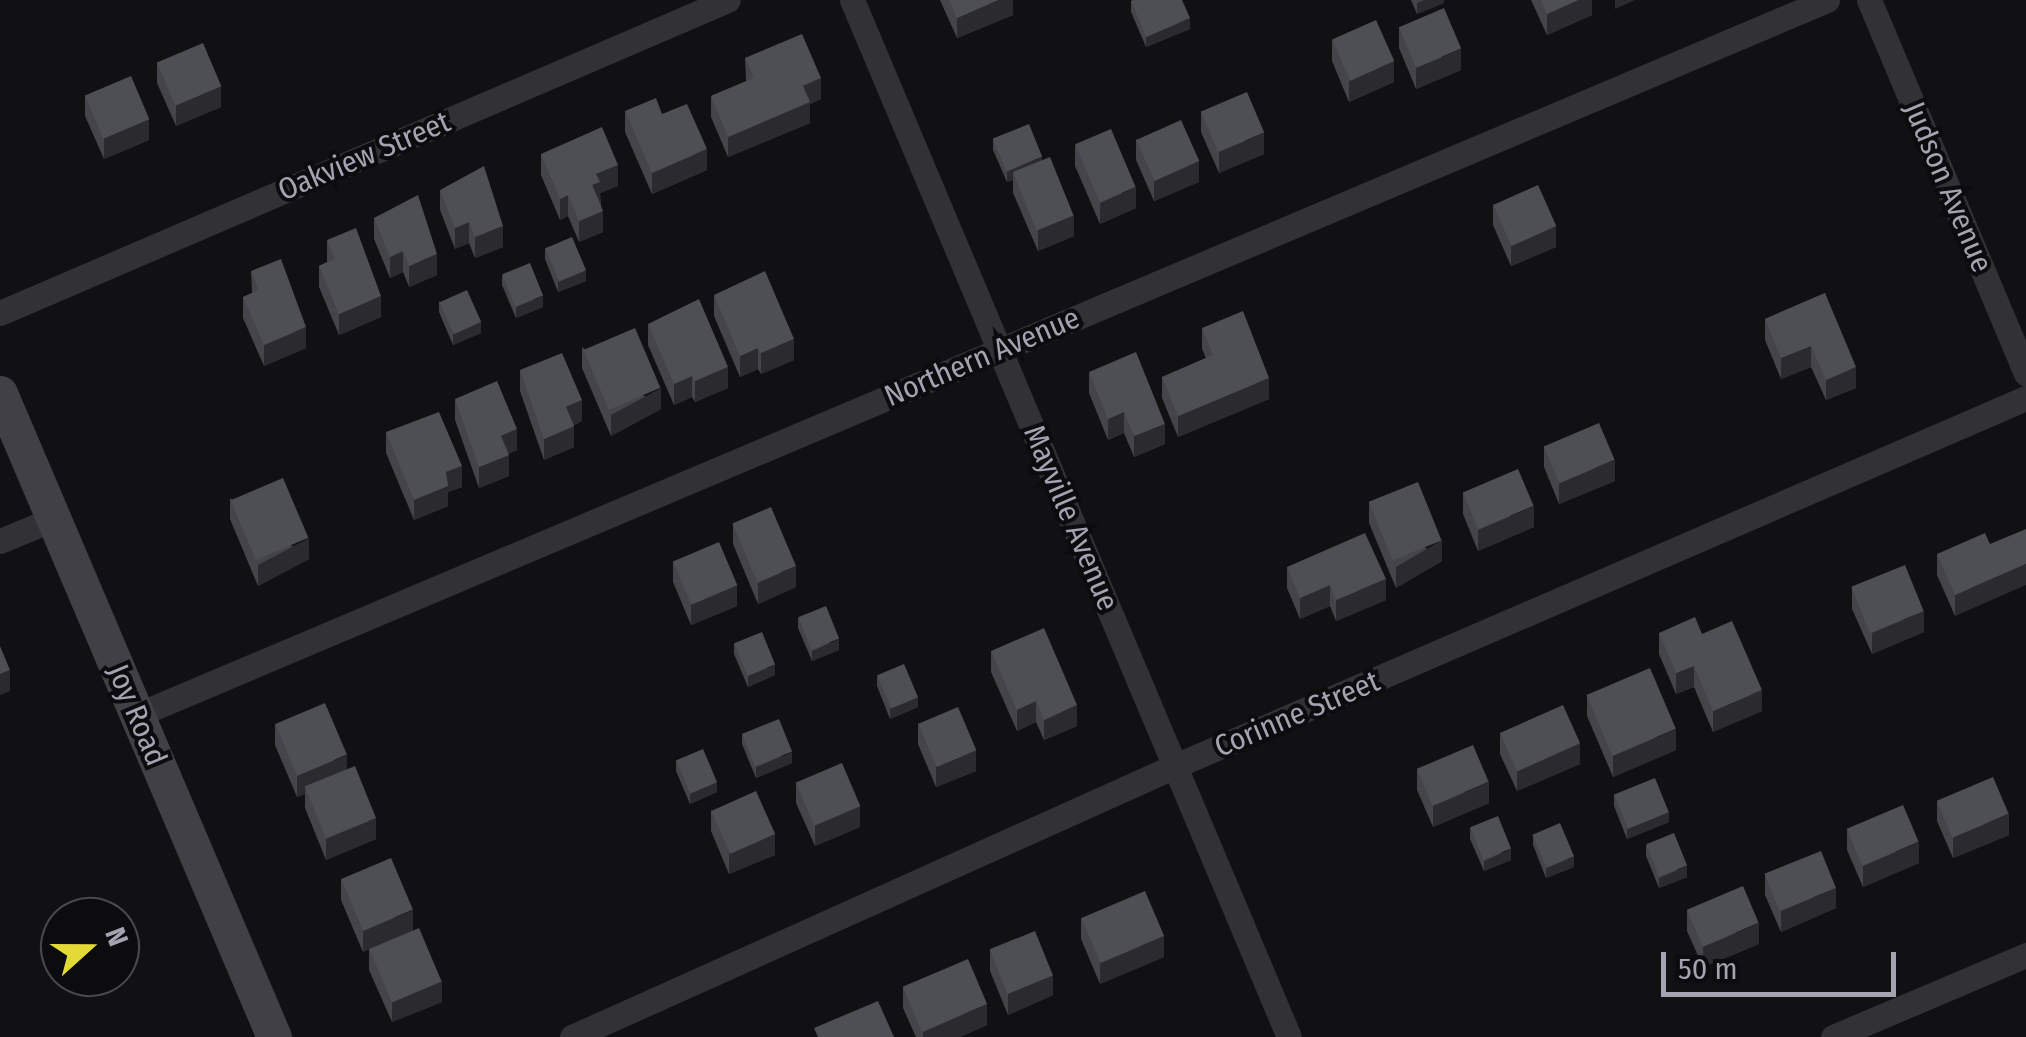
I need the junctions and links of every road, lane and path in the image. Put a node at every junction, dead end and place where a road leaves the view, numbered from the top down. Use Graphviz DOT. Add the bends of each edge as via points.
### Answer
graph roads {
  1 [pos="728,0"];
  2 [pos="852,0"];
  3 [pos="1828,0"];
  4 [pos="1869,0"];
  5 [pos="0,313"];
  6 [pos="999,350"];
  7 [pos="2026,373"];
  8 [pos="0,393"];
  9 [pos="2026,398"];
  10 [pos="54,518"];
  11 [pos="0,541"];
  12 [pos="137,715"];
  13 [pos="1176,766"];
  14 [pos="2026,955"];
  15 [pos="274,1037"];
  16 [pos="572,1037"];
  17 [pos="1289,1037"];
  18 [pos="1832,1037"];
  1 -- 5 [label="street, Oakview Street"];
  2 -- 6 [label="street, Mayville Avenue"];
  3 -- 6 [label="street, Northern Avenue"];
  4 -- 7 [label="street, Judson Avenue"];
  6 -- 12 [label="street, Northern Avenue"];
  6 -- 13 [label="street, Mayville Avenue"];
  8 -- 10 [label="street, Joy Road"];
  9 -- 13 [label="street, Corinne Street"];
  10 -- 11 [label="street"];
  10 -- 12 [label="street, Joy Road"];
  12 -- 15 [label="street, Joy Road"];
  13 -- 16 [label="street, Corinne Street"];
  13 -- 17 [label="street, Mayville Avenue"];
  14 -- 18 [label="street"];
}
